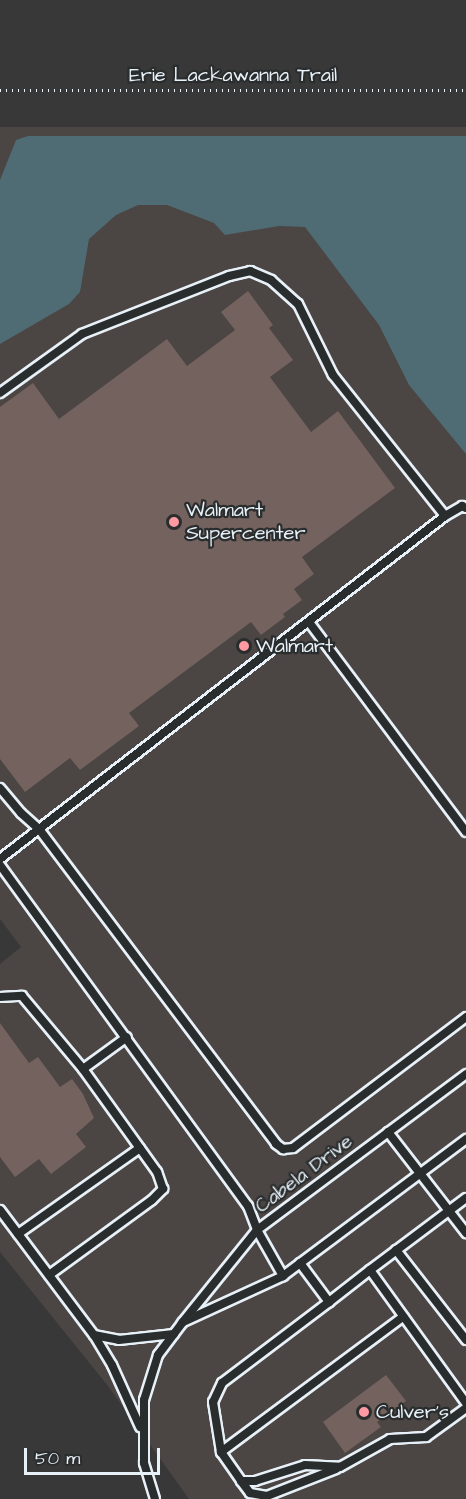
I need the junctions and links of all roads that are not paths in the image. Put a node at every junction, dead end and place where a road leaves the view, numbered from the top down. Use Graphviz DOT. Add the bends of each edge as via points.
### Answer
graph roads {
  1 [pos="0,393"];
  2 [pos="466,508"];
  3 [pos="445,516"];
  4 [pos="309,622"];
  5 [pos="0,788"];
  6 [pos="39,829"];
  7 [pos="466,832"];
  8 [pos="0,859"];
  9 [pos="0,865"];
  10 [pos="0,997"];
  11 [pos="466,1017"];
  12 [pos="127,1037"];
  13 [pos="83,1069"];
  14 [pos="466,1074"];
  15 [pos="388,1132"];
  16 [pos="466,1139"];
  17 [pos="140,1148"];
  18 [pos="421,1173"];
  19 [pos="466,1198"];
  20 [pos="0,1210"];
  21 [pos="449,1210"];
  22 [pos="257,1230"];
  23 [pos="466,1233"];
  24 [pos="18,1234"];
  25 [pos="396,1250"];
  26 [pos="300,1263"];
  27 [pos="370,1270"];
  28 [pos="49,1275"];
  29 [pos="283,1276"];
  30 [pos="329,1302"];
  31 [pos="403,1317"];
  32 [pos="182,1323"];
  33 [pos="174,1334"];
  34 [pos="94,1335"];
  35 [pos="466,1340"];
  36 [pos="466,1403"];
  37 [pos="466,1408"];
  38 [pos="142,1431"];
  39 [pos="220,1452"];
  40 [pos="340,1467"];
  41 [pos="241,1481"];
  42 [pos="155,1499"];
  1 -- 3 [label="lane" via="82,334 250,271 272,280 298,304 333,375"];
  2 -- 3 [label="lane"];
  3 -- 4 [label="lane"];
  4 -- 6 [label="lane"];
  4 -- 7 [label="lane"];
  5 -- 6 [label="lane"];
  6 -- 8 [label="lane"];
  6 -- 11 [label="lane" via="283,1149 293,1148"];
  9 -- 12 [label="lane"];
  10 -- 13 [label="lane" via="22,996"];
  12 -- 13 [label="lane"];
  12 -- 22 [label="lane" via="248,1206"];
  13 -- 17 [label="lane"];
  14 -- 15 [label="lane, Cabela Drive"];
  15 -- 18 [label="lane"];
  15 -- 22 [label="lane, Cabela Drive"];
  16 -- 18 [label="lane, Cabela Drive"];
  17 -- 24 [label="lane"];
  17 -- 28 [label="lane" via="158,1172 163,1189"];
  18 -- 21 [label="lane"];
  18 -- 26 [label="lane, Cabela Drive"];
  19 -- 21 [label="lane"];
  20 -- 24 [label="lane"];
  21 -- 23 [label="lane"];
  21 -- 25 [label="lane"];
  22 -- 29 [label="lane"];
  22 -- 32 [label="lane, Cabela Drive"];
  24 -- 28 [label="lane"];
  25 -- 27 [label="lane"];
  25 -- 35 [label="lane"];
  26 -- 29 [label="lane, Cabela Drive"];
  26 -- 30 [label="lane"];
  27 -- 30 [label="lane"];
  27 -- 31 [label="lane"];
  28 -- 34 [label="lane"];
  29 -- 32 [label="lane, Cabela Drive"];
  30 -- 39 [label="lane" via="222,1383 213,1402"];
  31 -- 36 [label="lane"];
  31 -- 39 [label="lane"];
  32 -- 33 [label="lane, Cabela Drive"];
  33 -- 34 [label="lane" via="119,1340"];
  33 -- 38 [label="lane, Cabela Drive" via="158,1355 144,1400"];
  34 -- 38 [label="lane"];
  37 -- 40 [label="lane" via="426,1437 390,1439"];
  38 -- 42 [label="lane, Cabela Drive" via="144,1463"];
  39 -- 41 [label="lane"];
  40 -- 41 [label="lane" via="304,1465"];
  40 -- 41 [label="lane" via="267,1496 250,1493"];
}
